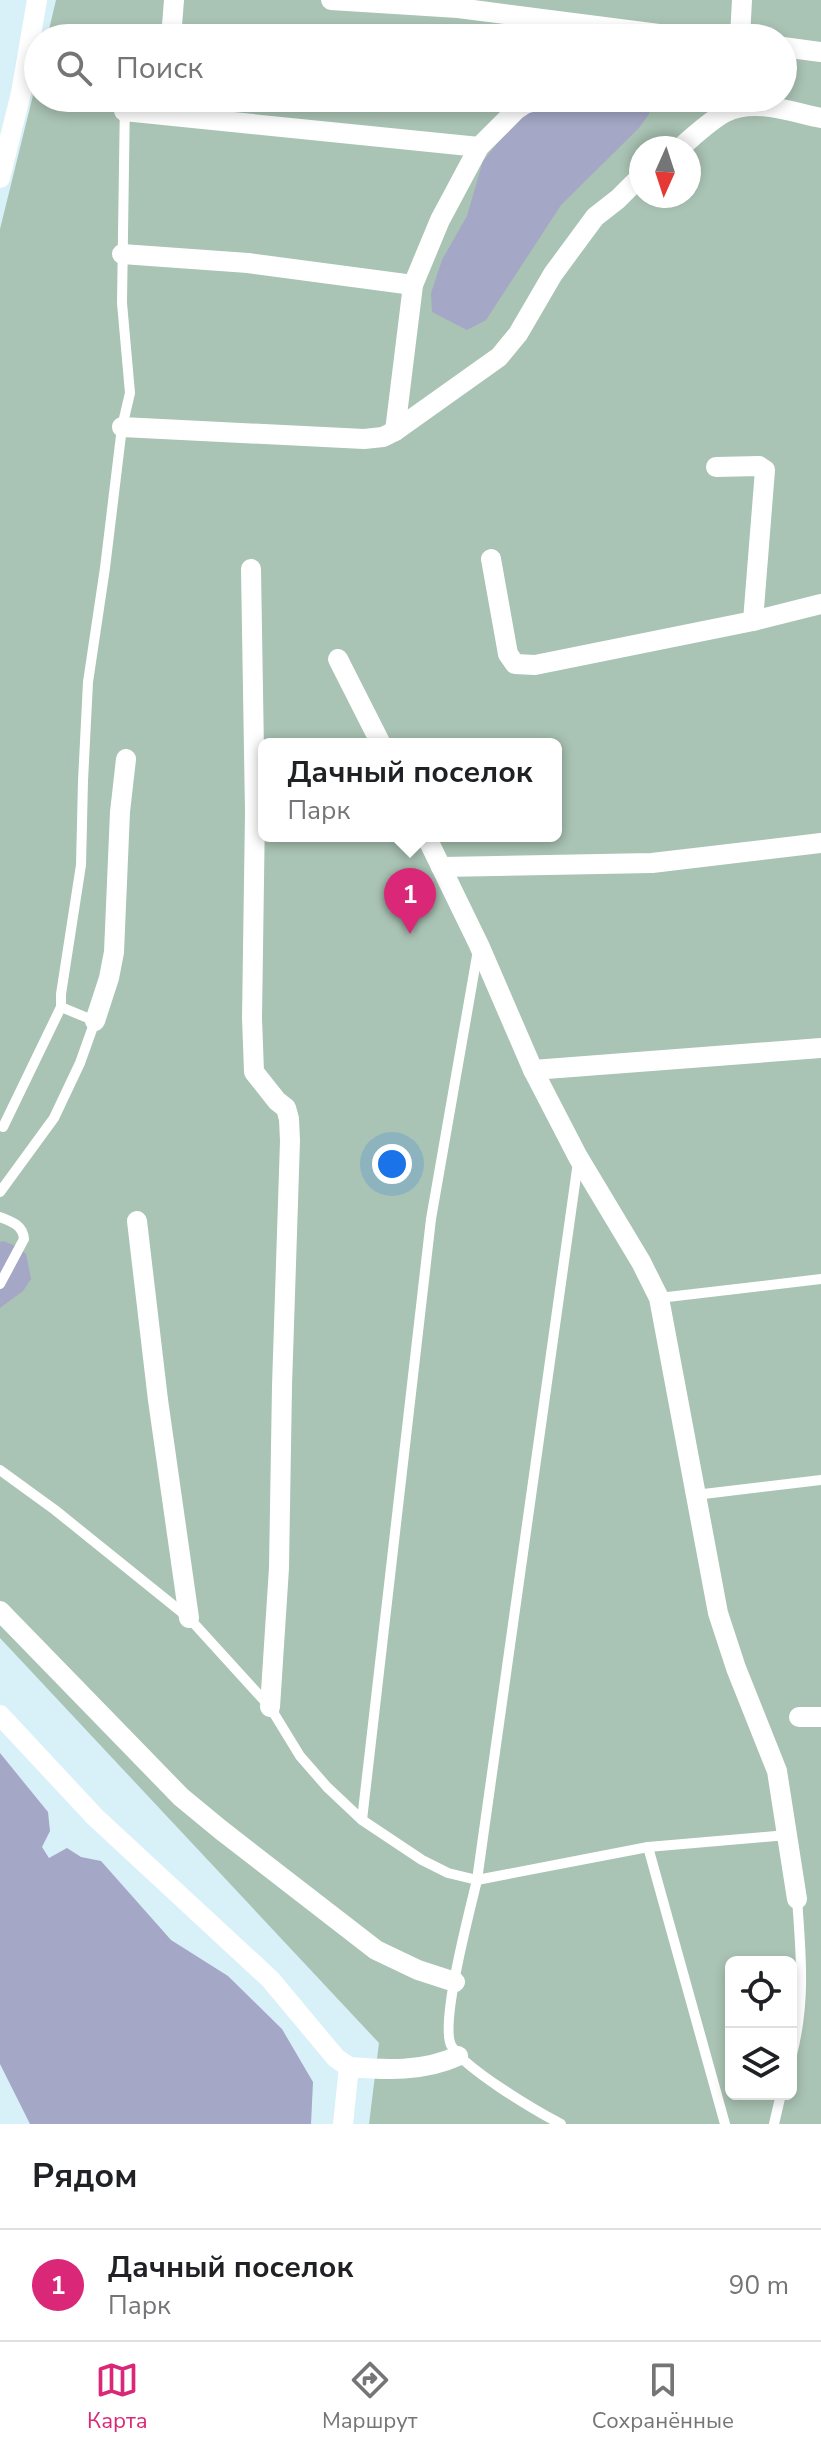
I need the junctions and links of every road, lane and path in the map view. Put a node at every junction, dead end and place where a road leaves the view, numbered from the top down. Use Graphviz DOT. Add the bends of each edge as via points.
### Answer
graph roads {
  1 [pos="37,0"];
  2 [pos="174,0"];
  3 [pos="331,0"];
  4 [pos="742,0"];
  5 [pos="33,24"];
  6 [pos="172,24"];
  7 [pos="582,24"];
  8 [pos="741,24"];
  9 [pos="797,49"];
  10 [pos="821,52"];
  11 [pos="24,76"];
  12 [pos="125,112"];
  13 [pos="211,112"];
  14 [pos="514,112"];
  15 [pos="727,112"];
  16 [pos="792,112"];
  17 [pos="821,118"];
  18 [pos="695,136"];
  19 [pos="479,147"];
  20 [pos="0,178"];
  21 [pos="629,188"];
  22 [pos="122,254"];
  23 [pos="413,285"];
  24 [pos="122,427"];
  25 [pos="395,431"];
  26 [pos="716,467"];
  27 [pos="491,559"];
  28 [pos="251,569"];
  29 [pos="821,604"];
  30 [pos="753,621"];
  31 [pos="338,659"];
  32 [pos="378,738"];
  33 [pos="126,759"];
  34 [pos="429,842"];
  35 [pos="821,843"];
  36 [pos="441,867"];
  37 [pos="479,945"];
  38 [pos="61,1007"];
  39 [pos="95,1021"];
  40 [pos="821,1048"];
  41 [pos="533,1070"];
  42 [pos="3,1127"];
  43 [pos="578,1157"];
  44 [pos="0,1192"];
  45 [pos="0,1217"];
  46 [pos="137,1221"];
  47 [pos="821,1279"];
  48 [pos="0,1284"];
  49 [pos="659,1298"];
  50 [pos="0,1470"];
  51 [pos="821,1480"];
  52 [pos="695,1495"];
  53 [pos="0,1611"];
  54 [pos="189,1618"];
  55 [pos="270,1707"];
  56 [pos="0,1715"];
  57 [pos="799,1717"];
  58 [pos="821,1717"];
  59 [pos="362,1820"];
  60 [pos="787,1835"];
  61 [pos="648,1847"];
  62 [pos="477,1880"];
  63 [pos="797,1899"];
  64 [pos="455,1982"];
  65 [pos="797,2035"];
  66 [pos="458,2056"];
  67 [pos="349,2067"];
  68 [pos="780,2100"];
  69 [pos="343,2124"];
  70 [pos="561,2124"];
  71 [pos="725,2124"];
  72 [pos="774,2124"];
  1 -- 5 [label="street"];
  2 -- 6 [label="street"];
  3 -- 7 [label="street" via="458,8"];
  4 -- 8 [label="street"];
  9 -- 10 [label="street"];
  11 -- 20 [label="street"];
  12 -- 22 [label="lane"];
  13 -- 19 [label="street"];
  14 -- 19 [label="street"];
  15 -- 18 [label="street"];
  16 -- 17 [label="street"];
  19 -- 23 [label="street"];
  21 -- 25 [label="street" via="595,217 499,357"];
  22 -- 23 [label="street" via="248,263"];
  22 -- 24 [label="lane" via="130,393"];
  23 -- 25 [label="street"];
  24 -- 25 [label="street" via="350,439"];
  24 -- 38 [label="lane" via="88,682 81,865"];
  26 -- 30 [label="street" via="765,470"];
  27 -- 30 [label="street" via="508,654 515,664 535,665"];
  28 -- 55 [label="street" via="254,1072 286,1108 290,1141 279,1568"];
  29 -- 30 [label="street"];
  31 -- 32 [label="street"];
  33 -- 39 [label="street" via="114,952"];
  34 -- 36 [label="street"];
  35 -- 36 [label="street" via="652,863"];
  36 -- 37 [label="street"];
  37 -- 41 [label="street"];
  37 -- 59 [label="lane" via="431,1219"];
  38 -- 39 [label="lane"];
  38 -- 42 [label="lane"];
  39 -- 44 [label="lane" via="54,1118"];
  40 -- 41 [label="street"];
  41 -- 43 [label="street"];
  43 -- 49 [label="street"];
  43 -- 62 [label="lane"];
  45 -- 48 [label="lane" via="20,1226 24,1239"];
  46 -- 54 [label="street"];
  47 -- 49 [label="lane"];
  49 -- 52 [label="street"];
  50 -- 54 [label="lane"];
  51 -- 52 [label="lane"];
  52 -- 60 [label="street" via="718,1613 777,1771"];
  53 -- 64 [label="street" via="181,1797 221,1830 376,1950"];
  54 -- 55 [label="lane"];
  55 -- 59 [label="lane" via="300,1756"];
  56 -- 67 [label="street" via="95,1817 270,1979"];
  57 -- 58 [label="street"];
  59 -- 62 [label="lane" via="422,1860"];
  60 -- 61 [label="lane"];
  60 -- 63 [label="street"];
  61 -- 62 [label="lane"];
  61 -- 71 [label="lane"];
  62 -- 64 [label="lane"];
  63 -- 65 [label="lane" via="803,1975"];
  64 -- 66 [label="lane" via="449,2042"];
  66 -- 67 [label="street" via="408,2069"];
  66 -- 70 [label="lane"];
  67 -- 69 [label="street"];
  68 -- 72 [label="lane"];
}
